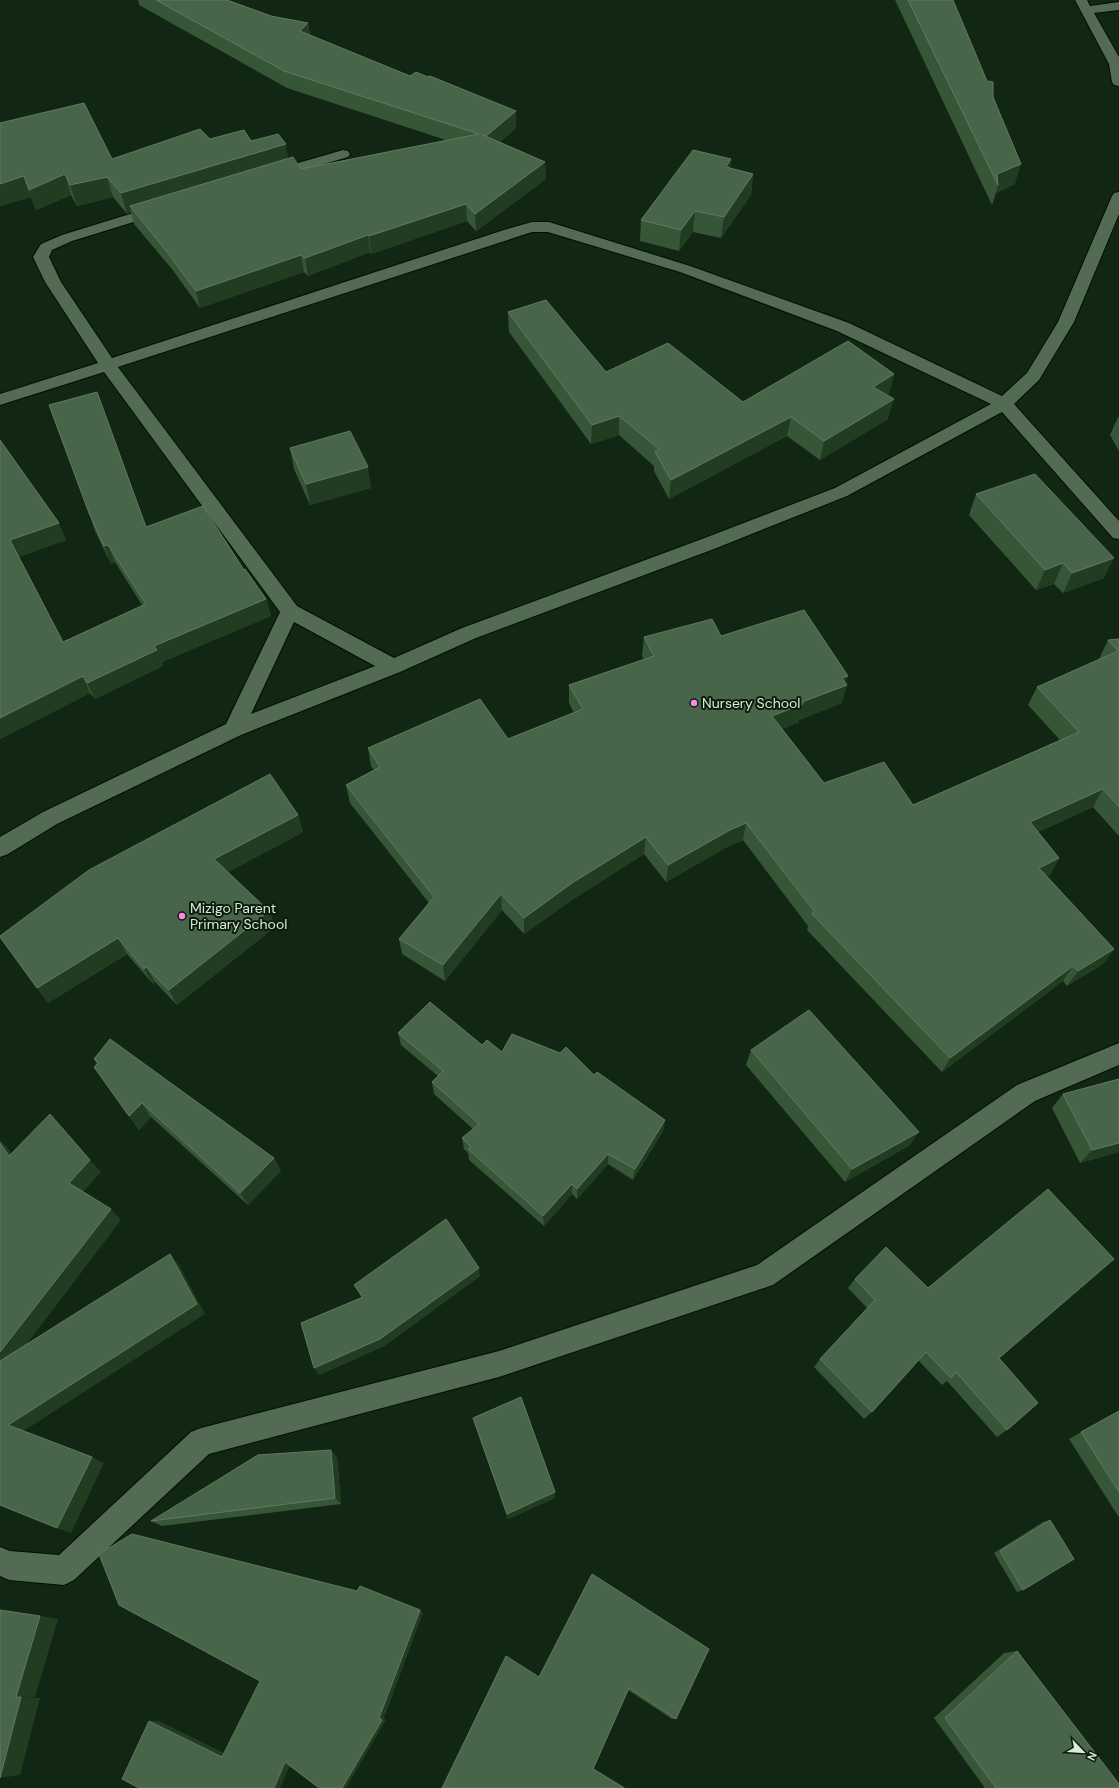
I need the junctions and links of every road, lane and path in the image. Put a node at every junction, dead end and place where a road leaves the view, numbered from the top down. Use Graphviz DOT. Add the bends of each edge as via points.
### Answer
graph roads {
  1 [pos="1084,5"];
  2 [pos="1119,6"];
  3 [pos="1119,82"];
  4 [pos="343,154"];
  5 [pos="261,179"];
  6 [pos="1119,196"];
  7 [pos="172,206"];
  8 [pos="1115,217"];
  9 [pos="108,365"];
  10 [pos="0,400"];
  11 [pos="1004,404"];
  12 [pos="1119,533"];
  13 [pos="290,611"];
  14 [pos="393,668"];
  15 [pos="234,729"];
  16 [pos="0,848"];
  17 [pos="1119,1054"];
  18 [pos="0,1561"];
  1 -- 2 [label="street"];
  1 -- 3 [label="street" via="1116,64"];
  4 -- 5 [label="street"];
  6 -- 8 [label="street"];
  7 -- 9 [label="street" via="67,238 46,247 41,257 53,282"];
  8 -- 11 [label="street" via="1066,322 1033,376"];
  9 -- 10 [label="street"];
  9 -- 11 [label="street" via="509,233 532,227 549,227 685,269 842,327"];
  9 -- 13 [label="street"];
  11 -- 12 [label="street"];
  11 -- 14 [label="street" via="841,492 469,633"];
  13 -- 14 [label="street"];
  13 -- 15 [label="street"];
  14 -- 15 [label="street"];
  15 -- 16 [label="street" via="50,818"];
  17 -- 18 [label="street" via="1026,1093 764,1276 499,1364 201,1442 64,1570 9,1565"];
}
